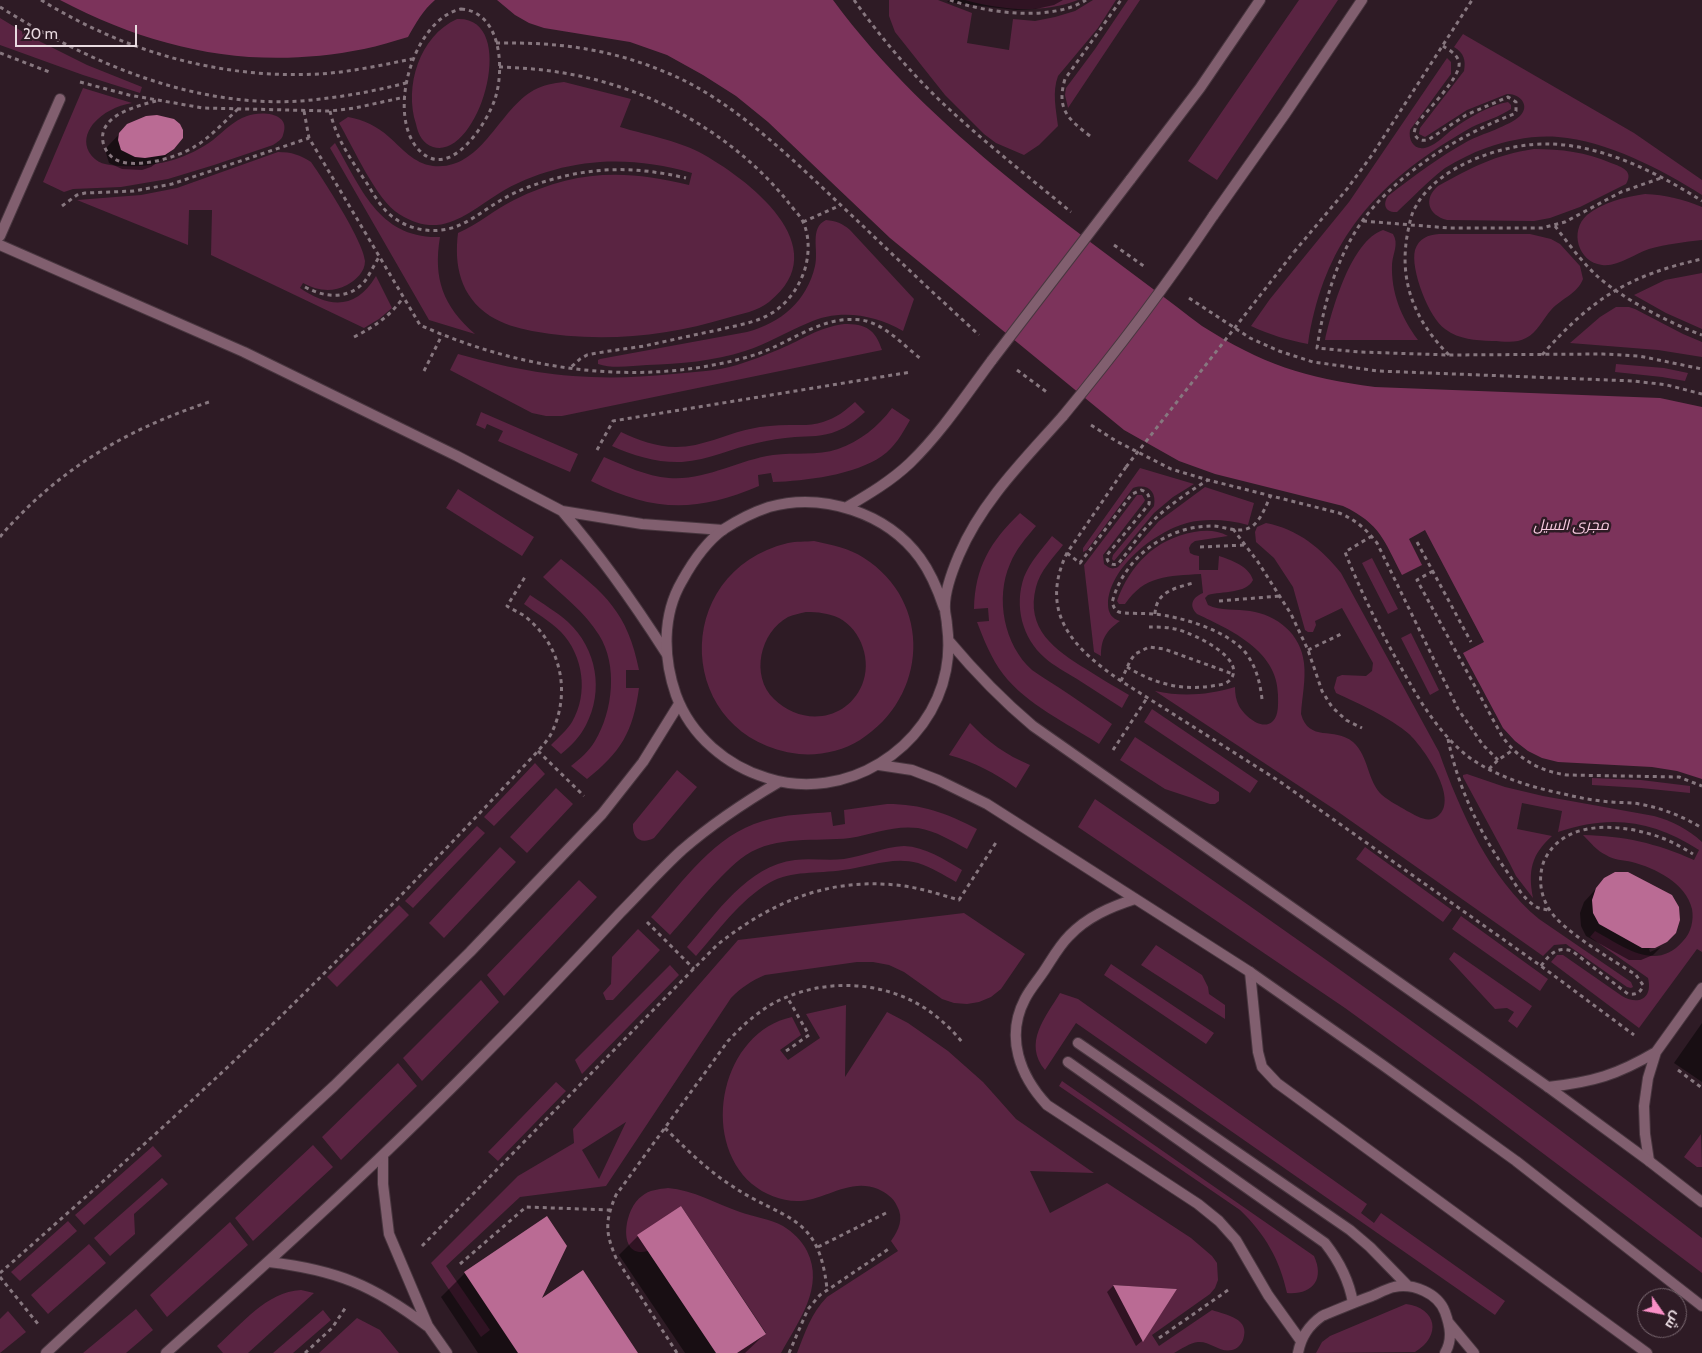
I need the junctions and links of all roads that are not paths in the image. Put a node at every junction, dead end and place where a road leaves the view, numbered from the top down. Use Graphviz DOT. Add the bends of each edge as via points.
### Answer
graph roads {
  1 [pos="1260,0"];
  2 [pos="1362,0"];
  3 [pos="60,99"];
  4 [pos="0,236"];
  5 [pos="0,245"];
  6 [pos="847,508"];
  7 [pos="562,511"];
  8 [pos="723,530"];
  9 [pos="944,608"];
  10 [pos="948,641"];
  11 [pos="666,653"];
  12 [pos="679,704"];
  13 [pos="879,765"];
  14 [pos="779,782"];
  15 [pos="1135,899"];
  16 [pos="1250,972"];
  17 [pos="1702,988"];
  18 [pos="1078,1043"];
  19 [pos="1656,1052"];
  20 [pos="1068,1062"];
  21 [pos="1548,1087"];
  22 [pos="383,1156"];
  23 [pos="1649,1160"];
  24 [pos="1702,1202"];
  25 [pos="269,1262"];
  26 [pos="1408,1286"];
  27 [pos="1353,1303"];
  28 [pos="1702,1306"];
  29 [pos="1449,1323"];
  30 [pos="428,1326"];
  31 [pos="1301,1340"];
  32 [pos="46,1353"];
  33 [pos="166,1353"];
  34 [pos="447,1353"];
  35 [pos="1298,1353"];
  36 [pos="1445,1353"];
  37 [pos="1474,1353"];
  38 [pos="1647,1353"];
  1 -- 6 [label="street, bridge" via="1200,88 944,424 910,463"];
  2 -- 9 [label="street, bridge" via="1141,319 984,509 959,556"];
  3 -- 4 [label="street"];
  5 -- 7 [label="street" via="244,352"];
  6 -- 8 [label="street" via="795,502 769,507"];
  6 -- 9 [label="street" via="874,518 912,548 934,580"];
  7 -- 8 [label="street" via="642,524"];
  7 -- 11 [label="street" via="618,579"];
  8 -- 11 [label="street" via="705,546 679,585 668,622"];
  9 -- 10 [label="street"];
  10 -- 13 [label="street" via="946,670 932,708 903,747"];
  10 -- 21 [label="street" via="1003,701 1033,726"];
  11 -- 12 [label="street" via="670,679"];
  12 -- 14 [label="street" via="697,732 720,755 748,772"];
  12 -- 32 [label="street" via="643,762 602,814 470,952 334,1086"];
  13 -- 14 [label="street" via="848,779 813,785"];
  13 -- 15 [label="street" via="912,770 987,804"];
  14 -- 22 [label="street" via="745,802 655,875 496,1044"];
  15 -- 16 [label="street"];
  15 -- 31 [label="street" via="1099,913 1068,937 1024,1000 1016,1038 1024,1075 1047,1105 1219,1221 1236,1240 1268,1295"];
  16 -- 28 [label="street" via="1516,1161"];
  16 -- 38 [label="street" via="1258,1052 1262,1067 1277,1083"];
  17 -- 19 [label="street"];
  18 -- 26 [label="street" via="1350,1230"];
  19 -- 21 [label="street" via="1605,1078"];
  19 -- 23 [label="street" via="1644,1106"];
  20 -- 27 [label="street" via="1325,1243 1344,1271"];
  21 -- 23 [label="street"];
  22 -- 25 [label="street"];
  22 -- 30 [label="street" via="388,1234"];
  23 -- 24 [label="street"];
  25 -- 30 [label="street" via="304,1266 353,1281 401,1305"];
  25 -- 33 [label="street"];
  26 -- 27 [label="street" via="1394,1287"];
  26 -- 29 [label="street" via="1422,1289 1434,1298 1444,1308"];
  27 -- 31 [label="street" via="1318,1320"];
  29 -- 36 [label="street" via="1450,1336"];
  29 -- 37 [label="street"];
  30 -- 34 [label="street"];
  31 -- 35 [label="street"];
}
